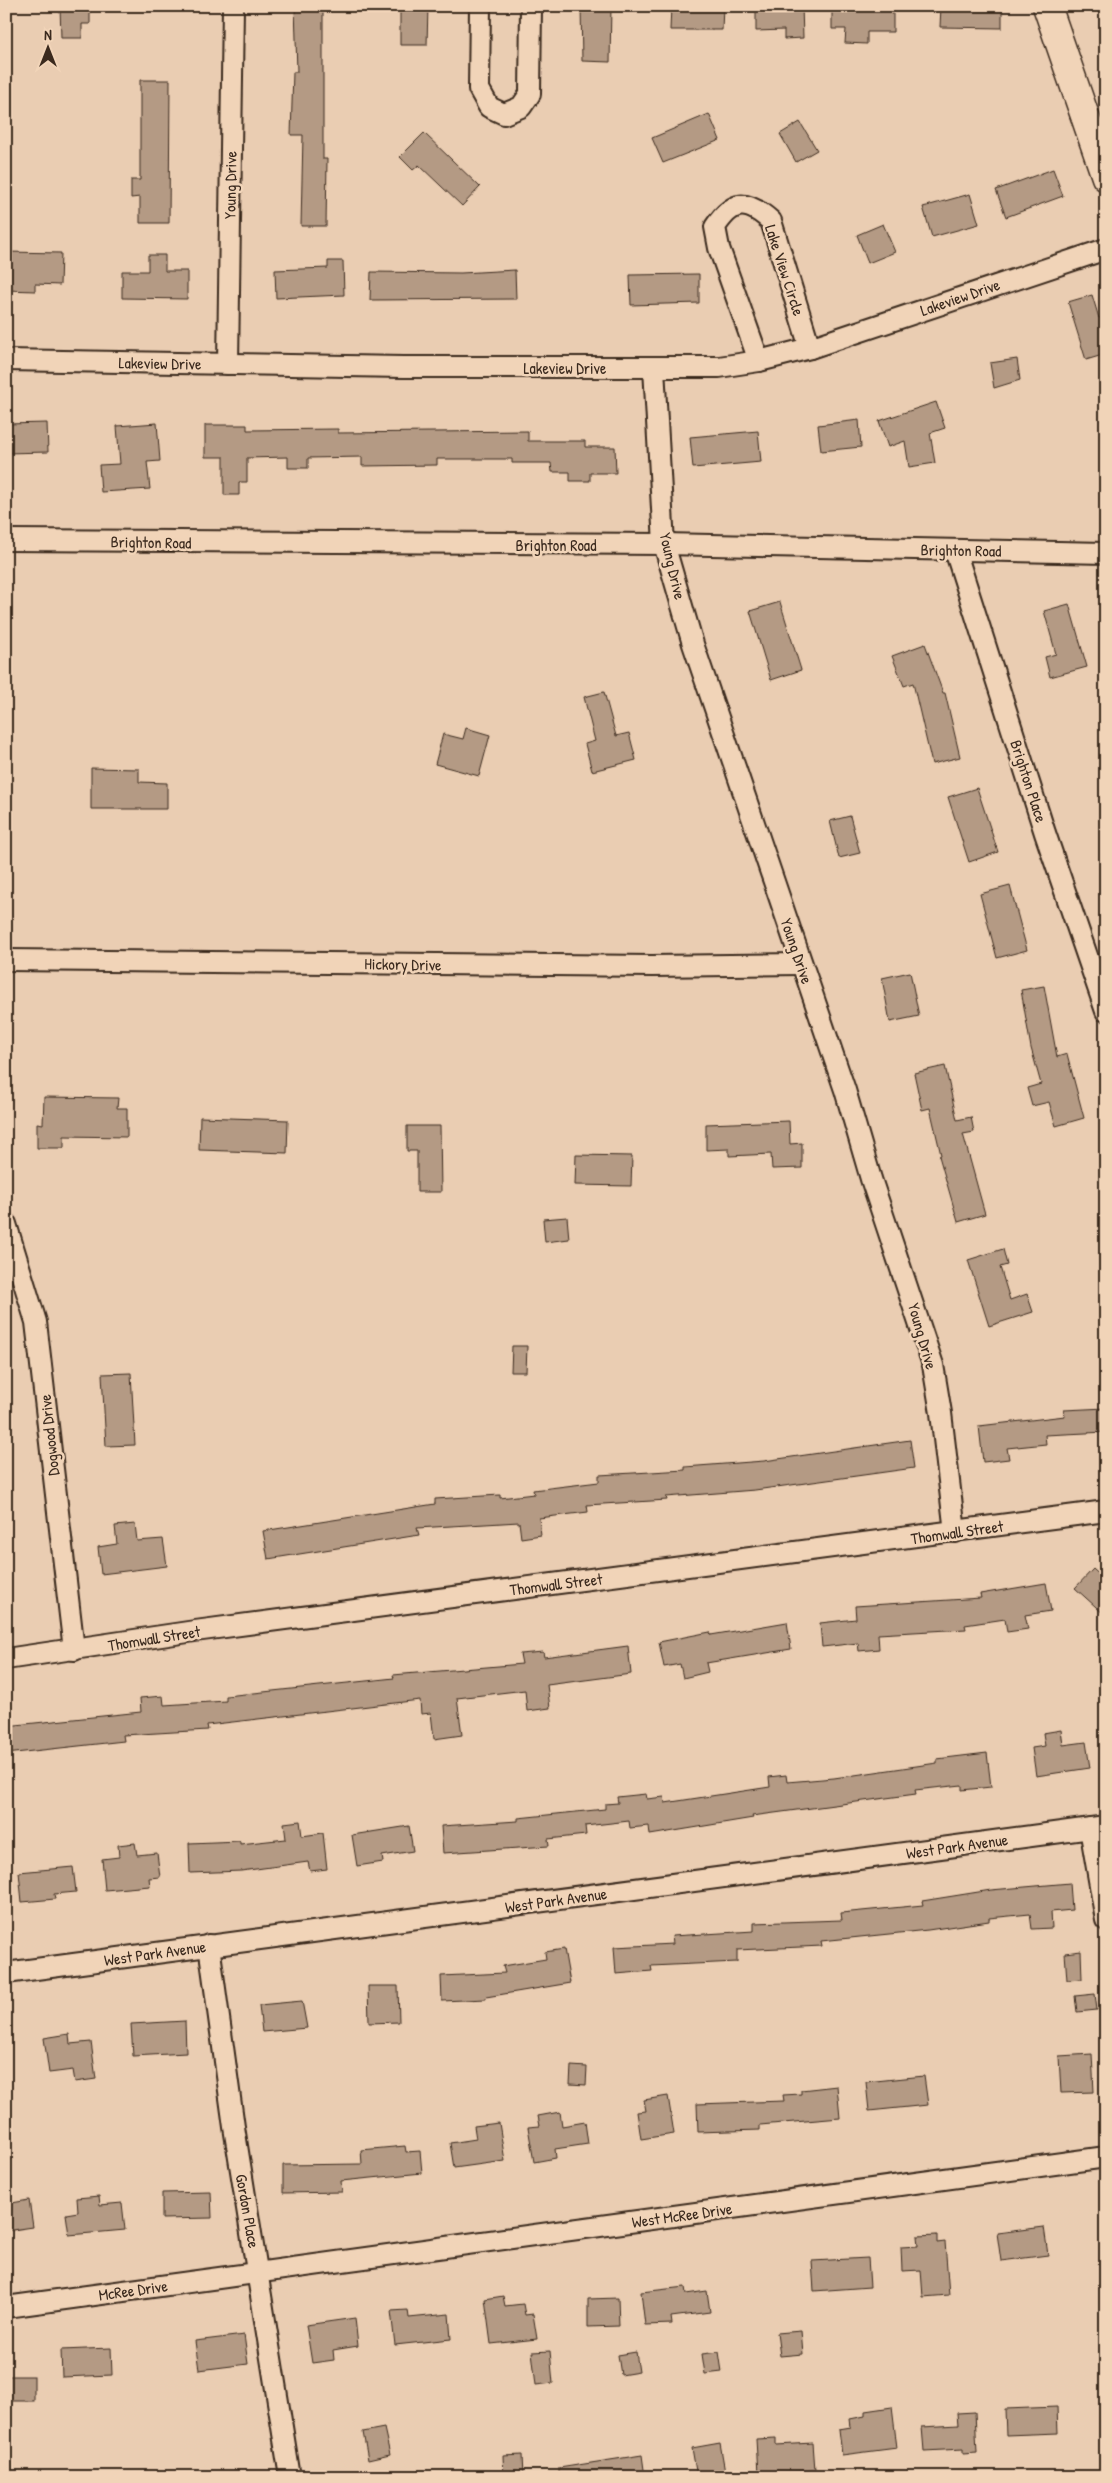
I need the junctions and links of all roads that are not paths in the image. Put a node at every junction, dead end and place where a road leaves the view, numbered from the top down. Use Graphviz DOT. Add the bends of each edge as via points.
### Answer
graph roads {
  1 [pos="233,6"];
  2 [pos="480,6"];
  3 [pos="531,6"];
  4 [pos="1047,6"];
  5 [pos="1099,137"];
  6 [pos="1106,177"];
  7 [pos="1106,249"];
  8 [pos="810,348"];
  9 [pos="6,360"];
  10 [pos="759,361"];
  11 [pos="228,364"];
  12 [pos="654,368"];
  13 [pos="6,540"];
  14 [pos="664,544"];
  15 [pos="955,550"];
  16 [pos="1106,553"];
  17 [pos="6,960"];
  18 [pos="801,964"];
  19 [pos="1106,1011"];
  20 [pos="6,1224"];
  21 [pos="1106,1511"];
  22 [pos="955,1532"];
  23 [pos="74,1650"];
  24 [pos="6,1659"];
  25 [pos="1098,1827"];
  26 [pos="1106,1920"];
  27 [pos="209,1946"];
  28 [pos="6,1973"];
  29 [pos="1106,2157"];
  30 [pos="259,2273"];
  31 [pos="6,2307"];
  32 [pos="290,2477"];
  1 -- 11 [label="street, Young Drive"];
  2 -- 3 [label="street" via="479,89 489,107 504,114 521,107 530,94"];
  4 -- 5 [label="main road"];
  5 -- 6 [label="main road"];
  7 -- 8 [label="street, Lakeview Drive"];
  8 -- 10 [label="street, Lakeview Drive"];
  8 -- 10 [label="street, Lake View Circle" via="771,221 756,208 743,205 726,211 715,228"];
  9 -- 11 [label="street, Lakeview Drive"];
  10 -- 12 [label="street, Lakeview Drive" via="719,367"];
  11 -- 12 [label="street, Lakeview Drive"];
  12 -- 14 [label="street, Young Drive"];
  13 -- 14 [label="street, Brighton Road"];
  14 -- 15 [label="street, Brighton Road"];
  14 -- 18 [label="street, Young Drive" via="693,644"];
  15 -- 16 [label="street, Brighton Road"];
  15 -- 19 [label="street, Brighton Place" via="1042,824"];
  17 -- 18 [label="street, Hickory Drive" via="642,966"];
  18 -- 22 [label="street, Young Drive" via="933,1365"];
  20 -- 23 [label="street, Dogwood Drive" via="36,1322"];
  21 -- 22 [label="street, Thomwall Street"];
  22 -- 23 [label="street, Thomwall Street" via="195,1631"];
  23 -- 24 [label="street, Thomwall Street"];
  25 -- 26 [label="street"];
  25 -- 27 [label="street, West Park Avenue"];
  27 -- 28 [label="street, West Park Avenue"];
  27 -- 30 [label="street, Gordon Place" via="234,2127"];
  29 -- 30 [label="street, West McRee Drive"];
  30 -- 31 [label="street, McRee Drive"];
  30 -- 32 [label="street, Gordon Place"];
}
